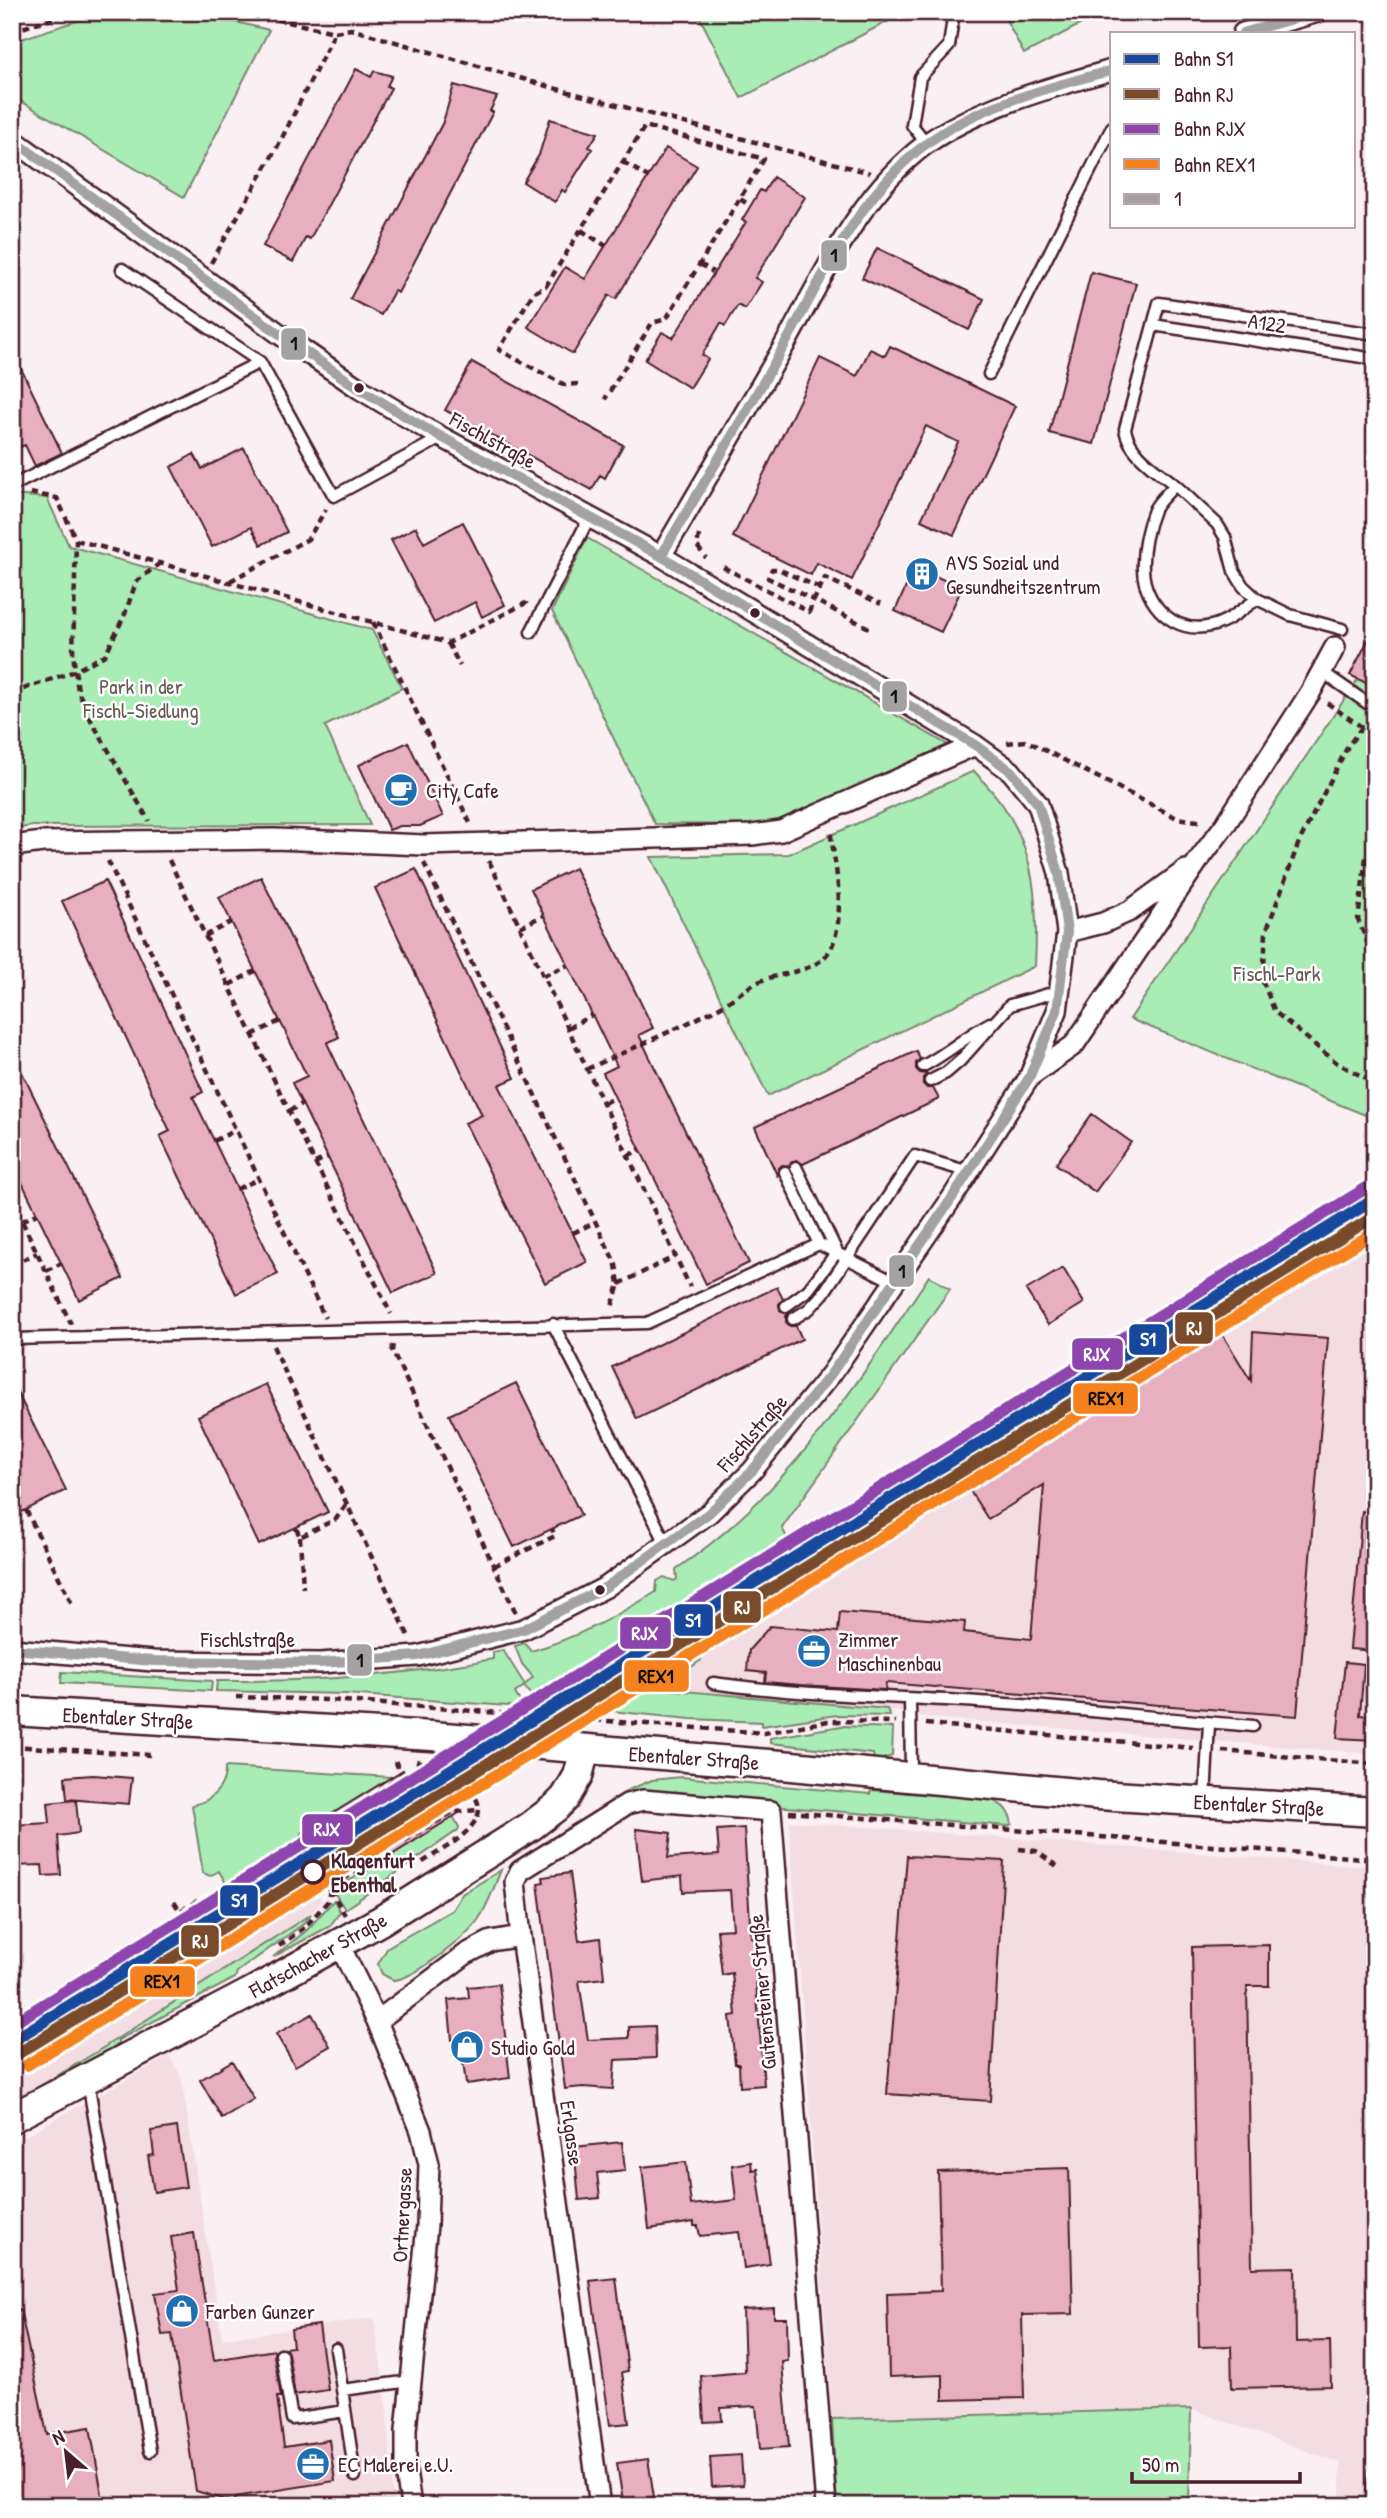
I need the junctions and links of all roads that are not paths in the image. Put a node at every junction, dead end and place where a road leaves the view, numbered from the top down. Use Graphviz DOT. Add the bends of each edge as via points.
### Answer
graph roads {
  1 [pos="950,12"];
  2 [pos="1318,12"];
  3 [pos="1288,16"];
  4 [pos="1246,32"];
  5 [pos="1110,71"];
  6 [pos="1110,131"];
  7 [pos="12,139"];
  8 [pos="927,144"];
  9 [pos="122,269"];
  10 [pos="1153,325"];
  11 [pos="1375,334"];
  12 [pos="1375,359"];
  13 [pos="260,362"];
  14 [pos="989,374"];
  15 [pos="442,437"];
  16 [pos="1175,485"];
  17 [pos="12,486"];
  18 [pos="589,518"];
  19 [pos="661,556"];
  20 [pos="1257,599"];
  21 [pos="531,632"];
  22 [pos="1338,638"];
  23 [pos="1321,671"];
  24 [pos="1375,699"];
  25 [pos="975,745"];
  26 [pos="12,846"];
  27 [pos="1198,861"];
  28 [pos="1067,932"];
  29 [pos="1060,991"];
  30 [pos="996,1020"];
  31 [pos="923,1066"];
  32 [pos="1028,1078"];
  33 [pos="930,1081"];
  34 [pos="796,1167"];
  35 [pos="785,1172"];
  36 [pos="969,1172"];
  37 [pos="819,1244"];
  38 [pos="837,1252"];
  39 [pos="848,1258"];
  40 [pos="894,1282"];
  41 [pos="786,1306"];
  42 [pos="793,1319"];
  43 [pos="553,1324"];
  44 [pos="12,1339"];
  45 [pos="667,1545"];
  46 [pos="12,1649"];
  47 [pos="713,1683"];
  48 [pos="910,1699"];
  49 [pos="12,1710"];
  50 [pos="1209,1723"];
  51 [pos="1252,1726"];
  52 [pos="585,1749"];
  53 [pos="911,1779"];
  54 [pos="1205,1802"];
  55 [pos="1375,1812"];
  56 [pos="521,1936"];
  57 [pos="339,1944"];
  58 [pos="377,2021"];
  59 [pos="88,2077"];
  60 [pos="12,2118"];
  61 [pos="336,2349"];
  62 [pos="281,2354"];
  63 [pos="411,2381"];
  64 [pos="342,2390"];
  65 [pos="345,2411"];
  66 [pos="150,2451"];
  67 [pos="1375,2471"];
  68 [pos="355,2476"];
  69 [pos="411,2506"];
  70 [pos="600,2506"];
  71 [pos="826,2506"];
  72 [pos="1372,2506"];
  1 -- 8 [label="lane" via="948,46 920,77 912,125"];
  2 -- 3 [label="street"];
  3 -- 4 [label="street"];
  5 -- 8 [label="street" via="1031,93"];
  6 -- 14 [label="lane"];
  7 -- 15 [label="street, Fischlstraße" via="281,335"];
  8 -- 19 [label="street" via="887,178 853,223"];
  9 -- 13 [label="lane"];
  10 -- 11 [label="lane, A122" via="1159,303"];
  10 -- 12 [label="lane, A122"];
  10 -- 16 [label="lane" via="1126,439"];
  13 -- 15 [label="lane" via="334,496"];
  13 -- 17 [label="lane"];
  15 -- 18 [label="street, Fischlstraße"];
  16 -- 20 [label="lane" via="1217,524 1234,571"];
  16 -- 20 [label="lane" via="1155,508 1145,541 1143,570 1157,608 1171,622 1189,628 1233,617"];
  18 -- 19 [label="street, Fischlstraße"];
  18 -- 21 [label="lane"];
  19 -- 25 [label="street, Fischlstraße"];
  20 -- 22 [label="lane"];
  22 -- 23 [label="street"];
  23 -- 24 [label="lane" via="1367,703"];
  23 -- 27 [label="street"];
  25 -- 26 [label="street" via="781,831 752,835 415,845 275,839"];
  25 -- 28 [label="street, Fischlstraße" via="1011,771 1038,804 1059,873"];
  27 -- 28 [label="street" via="1130,911"];
  27 -- 32 [label="street" via="1074,1045"];
  28 -- 29 [label="street, Fischlstraße"];
  29 -- 30 [label="lane" via="1010,1005"];
  29 -- 32 [label="street, Fischlstraße" via="1057,1011"];
  30 -- 31 [label="lane"];
  30 -- 33 [label="lane" via="960,1061"];
  32 -- 36 [label="street, Fischlstraße"];
  34 -- 38 [label="lane"];
  35 -- 37 [label="lane"];
  36 -- 39 [label="lane" via="915,1156"];
  36 -- 40 [label="street, Fischlstraße"];
  37 -- 38 [label="lane"];
  37 -- 43 [label="lane" via="647,1323"];
  38 -- 39 [label="lane"];
  38 -- 41 [label="lane" via="808,1290"];
  39 -- 40 [label="lane"];
  39 -- 42 [label="lane" via="809,1309"];
  40 -- 45 [label="street, Fischlstraße" via="831,1374 752,1471"];
  43 -- 44 [label="lane"];
  43 -- 45 [label="lane"];
  45 -- 46 [label="street, Fischlstraße" via="606,1587 524,1629 418,1656 320,1662 153,1661"];
  47 -- 48 [label="lane"];
  48 -- 50 [label="lane"];
  48 -- 53 [label="lane"];
  49 -- 52 [label="main road, Ebentaler Straße"];
  50 -- 51 [label="lane"];
  50 -- 54 [label="lane"];
  52 -- 53 [label="main road, Ebentaler Straße"];
  52 -- 57 [label="main road, Flatschacher Straße" via="578,1776 556,1807 417,1899"];
  53 -- 54 [label="main road, Ebentaler Straße"];
  54 -- 55 [label="main road, Ebentaler Straße"];
  56 -- 58 [label="street" via="491,1941 466,1954"];
  56 -- 70 [label="street, Erlgasse"];
  56 -- 71 [label="street, Gutensteiner Straße" via="515,1882 520,1871 627,1804 643,1800 771,1811"];
  57 -- 58 [label="street, Ortnergasse"];
  57 -- 59 [label="main road, Flatschacher Straße"];
  58 -- 63 [label="street, Ortnergasse" via="421,2131 429,2164"];
  59 -- 60 [label="main road, Flatschacher Straße"];
  59 -- 66 [label="lane"];
  61 -- 64 [label="lane"];
  62 -- 65 [label="lane" via="292,2419"];
  63 -- 64 [label="lane"];
  63 -- 69 [label="street, Ortnergasse" via="406,2430"];
  64 -- 65 [label="lane"];
  65 -- 68 [label="lane"];
  67 -- 72 [label="lane"];
}
